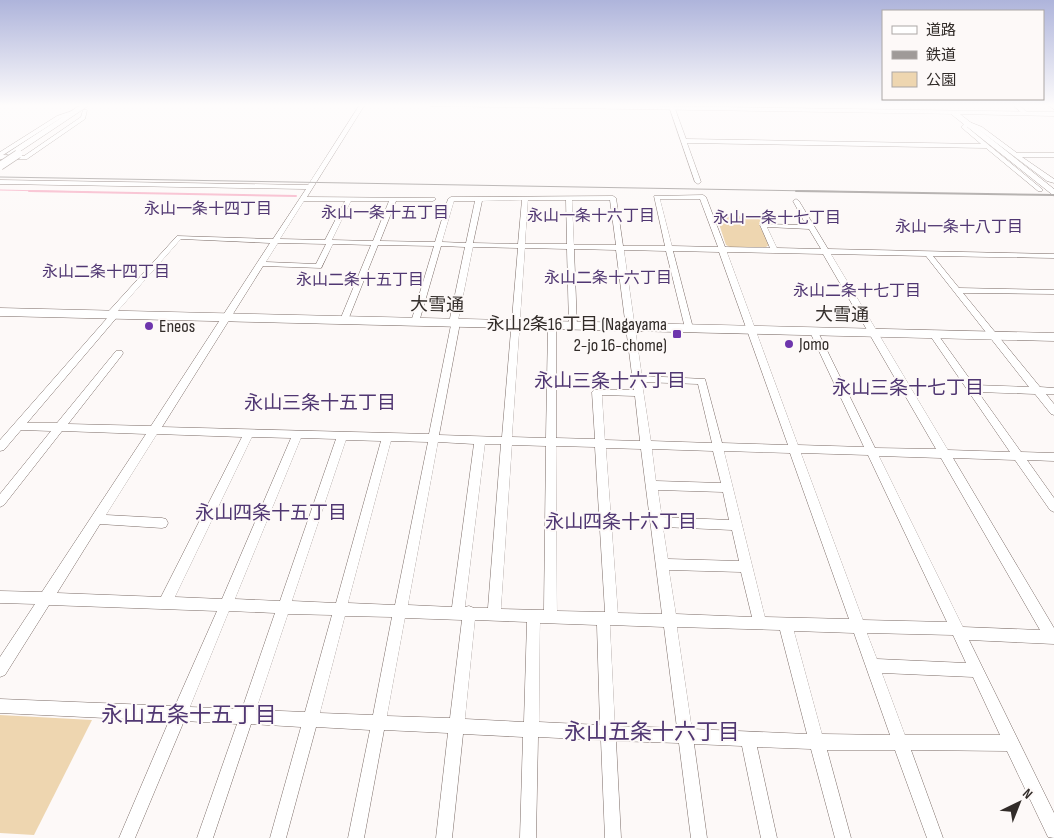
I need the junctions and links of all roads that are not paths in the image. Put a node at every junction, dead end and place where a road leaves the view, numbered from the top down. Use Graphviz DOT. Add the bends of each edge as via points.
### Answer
graph roads {
  1 [pos="16,145"];
  2 [pos="28,145"];
  3 [pos="44,145"];
  4 [pos="337,145"];
  5 [pos="685,145"];
  6 [pos="932,145"];
  7 [pos="995,145"];
  8 [pos="1003,145"];
  9 [pos="986,146"];
  10 [pos="14,154"];
  11 [pos="1016,155"];
  12 [pos="1054,155"];
  13 [pos="0,156"];
  14 [pos="0,161"];
  15 [pos="0,166"];
  16 [pos="1054,180"];
  17 [pos="0,182"];
  18 [pos="698,182"];
  19 [pos="310,188"];
  20 [pos="1040,190"];
  21 [pos="1054,193"];
  22 [pos="526,198"];
  23 [pos="569,198"];
  24 [pos="303,199"];
  25 [pos="349,199"];
  26 [pos="479,199"];
  27 [pos="393,200"];
  28 [pos="433,200"];
  29 [pos="796,200"];
  30 [pos="812,227"];
  31 [pos="276,241"];
  32 [pos="329,242"];
  33 [pos="375,243"];
  34 [pos="439,244"];
  35 [pos="469,244"];
  36 [pos="521,246"];
  37 [pos="570,247"];
  38 [pos="620,248"];
  39 [pos="670,249"];
  40 [pos="722,250"];
  41 [pos="775,251"];
  42 [pos="826,252"];
  43 [pos="928,254"];
  44 [pos="1054,256"];
  45 [pos="261,264"];
  46 [pos="957,290"];
  47 [pos="1054,292"];
  48 [pos="0,312"];
  49 [pos="113,314"];
  50 [pos="227,317"];
  51 [pos="344,320"];
  52 [pos="415,322"];
  53 [pos="455,323"];
  54 [pos="515,324"];
  55 [pos="552,325"];
  56 [pos="573,326"];
  57 [pos="630,327"];
  58 [pos="689,328"];
  59 [pos="751,330"];
  60 [pos="814,332"];
  61 [pos="874,333"];
  62 [pos="933,334"];
  63 [pos="994,335"];
  64 [pos="1054,337"];
  65 [pos="119,353"];
  66 [pos="638,379"];
  67 [pos="971,388"];
  68 [pos="1037,390"];
  69 [pos="1054,391"];
  70 [pos="639,393"];
  71 [pos="1054,412"];
  72 [pos="18,426"];
  73 [pos="59,428"];
  74 [pos="153,430"];
  75 [pos="248,434"];
  76 [pos="298,434"];
  77 [pos="342,437"];
  78 [pos="387,438"];
  79 [pos="433,439"];
  80 [pos="480,441"];
  81 [pos="507,442"];
  82 [pos="551,443"];
  83 [pos="599,444"];
  84 [pos="646,446"];
  85 [pos="0,447"];
  86 [pos="717,447"];
  87 [pos="794,450"];
  88 [pos="871,451"];
  89 [pos="944,454"];
  90 [pos="1018,456"];
  91 [pos="1054,457"];
  92 [pos="652,485"];
  93 [pos="727,488"];
  94 [pos="0,502"];
  95 [pos="1054,507"];
  96 [pos="96,519"];
  97 [pos="657,522"];
  98 [pos="162,523"];
  99 [pos="736,525"];
  100 [pos="662,564"];
  101 [pos="746,567"];
  102 [pos="0,597"];
  103 [pos="47,598"];
  104 [pos="166,602"];
  105 [pos="225,604"];
  106 [pos="283,606"];
  107 [pos="341,609"];
  108 [pos="401,610"];
  109 [pos="464,612"];
  110 [pos="494,614"];
  111 [pos="534,616"];
  112 [pos="550,617"];
  113 [pos="608,619"];
  114 [pos="670,621"];
  115 [pos="760,624"];
  116 [pos="785,624"];
  117 [pos="858,625"];
  118 [pos="958,631"];
  119 [pos="1053,637"];
  120 [pos="873,666"];
  121 [pos="0,670"];
  122 [pos="976,670"];
  123 [pos="0,706"];
  124 [pos="179,714"];
  125 [pos="247,716"];
  126 [pos="311,720"];
  127 [pos="378,723"];
  128 [pos="456,726"];
  129 [pos="531,730"];
  130 [pos="606,732"];
  131 [pos="685,737"];
  132 [pos="748,739"];
  133 [pos="817,742"];
  134 [pos="901,743"];
  135 [pos="1011,743"];
  136 [pos="1054,831"];
  137 [pos="127,838"];
  138 [pos="205,838"];
  139 [pos="278,838"];
  140 [pos="356,838"];
  141 [pos="444,838"];
  142 [pos="528,838"];
  143 [pos="613,838"];
  144 [pos="699,838"];
  145 [pos="769,838"];
  146 [pos="843,838"];
  147 [pos="935,838"];
  1 -- 13 [label="street"];
  2 -- 10 [label="highway"];
  3 -- 13 [label="street" via="25,158"];
  4 -- 19 [label="street"];
  5 -- 18 [label="street"];
  6 -- 9 [label="street"];
  7 -- 21 [label="main road"];
  8 -- 11 [label="street"];
  9 -- 20 [label="street"];
  10 -- 14 [label="highway"];
  10 -- 15 [label="highway, bridge"];
  11 -- 12 [label="street"];
  11 -- 16 [label="street" via="1049,180"];
  17 -- 19 [label="street"];
  19 -- 24 [label="street"];
  22 -- 23 [label="street"];
  22 -- 26 [label="street"];
  22 -- 36 [label="street"];
  23 -- 37 [label="street"];
  23 -- 38 [label="street" via="613,198"];
  24 -- 25 [label="street"];
  24 -- 31 [label="street"];
  25 -- 27 [label="street"];
  25 -- 32 [label="street"];
  26 -- 34 [label="street" via="451,199"];
  26 -- 35 [label="street"];
  27 -- 28 [label="street"];
  27 -- 33 [label="street"];
  29 -- 30 [label="street"];
  30 -- 41 [label="street" via="763,225"];
  30 -- 42 [label="street"];
  31 -- 32 [label="street"];
  31 -- 45 [label="street"];
  31 -- 49 [label="street" via="180,237"];
  32 -- 33 [label="street"];
  32 -- 45 [label="street" via="318,266"];
  33 -- 34 [label="street"];
  33 -- 51 [label="street"];
  34 -- 35 [label="street"];
  34 -- 52 [label="street"];
  35 -- 36 [label="street"];
  35 -- 53 [label="street"];
  36 -- 37 [label="street"];
  36 -- 54 [label="street"];
  37 -- 38 [label="street"];
  37 -- 56 [label="street"];
  38 -- 39 [label="street"];
  38 -- 57 [label="street"];
  39 -- 40 [label="street"];
  39 -- 40 [label="street" via="656,196 703,197"];
  39 -- 58 [label="street"];
  40 -- 41 [label="street"];
  40 -- 59 [label="street"];
  41 -- 42 [label="street"];
  42 -- 43 [label="street"];
  42 -- 61 [label="street"];
  43 -- 44 [label="street"];
  43 -- 46 [label="street"];
  45 -- 50 [label="street"];
  46 -- 47 [label="street"];
  46 -- 63 [label="street"];
  48 -- 49 [label="highway, 大雪通"];
  49 -- 50 [label="highway, 大雪通"];
  49 -- 72 [label="street"];
  50 -- 51 [label="highway, 大雪通"];
  50 -- 74 [label="street"];
  51 -- 52 [label="highway, 大雪通"];
  52 -- 53 [label="highway, 大雪通"];
  53 -- 54 [label="highway, 大雪通"];
  53 -- 79 [label="street"];
  54 -- 55 [label="highway, 大雪通"];
  54 -- 81 [label="street"];
  55 -- 56 [label="highway, 大雪通"];
  55 -- 82 [label="street"];
  56 -- 57 [label="highway, 大雪通"];
  57 -- 58 [label="highway, 大雪通"];
  57 -- 66 [label="street"];
  58 -- 59 [label="highway, 大雪通"];
  59 -- 60 [label="highway, 大雪通"];
  59 -- 87 [label="street"];
  60 -- 61 [label="highway, 大雪通"];
  60 -- 88 [label="street"];
  61 -- 62 [label="highway, 大雪通"];
  61 -- 89 [label="street"];
  62 -- 63 [label="highway, 大雪通"];
  62 -- 67 [label="street"];
  63 -- 64 [label="highway, 大雪通"];
  63 -- 68 [label="street"];
  65 -- 73 [label="street"];
  66 -- 70 [label="street"];
  66 -- 86 [label="street" via="702,381"];
  67 -- 68 [label="street"];
  67 -- 90 [label="street"];
  68 -- 69 [label="street"];
  68 -- 71 [label="street"];
  70 -- 83 [label="street" via="597,392"];
  70 -- 84 [label="street"];
  72 -- 73 [label="street"];
  72 -- 85 [label="street"];
  73 -- 74 [label="street"];
  73 -- 94 [label="street"];
  74 -- 75 [label="street"];
  74 -- 96 [label="street"];
  75 -- 76 [label="street"];
  75 -- 104 [label="street"];
  76 -- 77 [label="street"];
  76 -- 105 [label="street"];
  77 -- 78 [label="street"];
  77 -- 106 [label="street"];
  78 -- 79 [label="street"];
  78 -- 107 [label="street"];
  79 -- 80 [label="street"];
  79 -- 108 [label="street"];
  80 -- 81 [label="street"];
  80 -- 109 [label="street"];
  81 -- 82 [label="street"];
  81 -- 110 [label="street"];
  82 -- 83 [label="street"];
  82 -- 112 [label="street"];
  83 -- 84 [label="street"];
  83 -- 113 [label="street"];
  84 -- 86 [label="street"];
  84 -- 92 [label="street"];
  86 -- 87 [label="street"];
  86 -- 93 [label="street"];
  87 -- 88 [label="street"];
  87 -- 117 [label="street"];
  88 -- 89 [label="street"];
  88 -- 118 [label="street"];
  89 -- 90 [label="street"];
  89 -- 119 [label="street"];
  90 -- 91 [label="street"];
  90 -- 95 [label="street"];
  92 -- 93 [label="street"];
  92 -- 97 [label="street"];
  93 -- 99 [label="street"];
  96 -- 98 [label="street"];
  96 -- 103 [label="street"];
  97 -- 99 [label="street"];
  97 -- 100 [label="street"];
  99 -- 101 [label="street"];
  100 -- 101 [label="street"];
  100 -- 114 [label="street"];
  101 -- 115 [label="street"];
  102 -- 103 [label="street"];
  103 -- 104 [label="street"];
  103 -- 121 [label="street"];
  104 -- 105 [label="street"];
  105 -- 106 [label="street"];
  105 -- 124 [label="street"];
  106 -- 107 [label="street"];
  106 -- 125 [label="street"];
  107 -- 108 [label="street"];
  107 -- 126 [label="street"];
  108 -- 109 [label="street"];
  108 -- 127 [label="street"];
  109 -- 110 [label="street"];
  109 -- 128 [label="street"];
  110 -- 111 [label="street"];
  111 -- 112 [label="street"];
  111 -- 129 [label="street"];
  112 -- 113 [label="street"];
  113 -- 114 [label="street"];
  113 -- 130 [label="street"];
  114 -- 115 [label="street"];
  114 -- 131 [label="street"];
  115 -- 116 [label="street"];
  116 -- 117 [label="street"];
  116 -- 133 [label="street"];
  117 -- 118 [label="street"];
  117 -- 120 [label="street"];
  118 -- 119 [label="street"];
  118 -- 122 [label="street"];
  120 -- 122 [label="street"];
  120 -- 134 [label="street"];
  122 -- 135 [label="street"];
  123 -- 124 [label="street"];
  124 -- 125 [label="street"];
  124 -- 137 [label="street"];
  125 -- 126 [label="street"];
  125 -- 138 [label="street"];
  126 -- 127 [label="street"];
  126 -- 139 [label="street"];
  127 -- 128 [label="street"];
  127 -- 140 [label="street"];
  128 -- 129 [label="street"];
  128 -- 141 [label="street"];
  129 -- 130 [label="street"];
  129 -- 142 [label="street"];
  130 -- 131 [label="street"];
  130 -- 143 [label="street"];
  131 -- 132 [label="street"];
  131 -- 144 [label="street"];
  132 -- 133 [label="street"];
  132 -- 145 [label="street"];
  133 -- 134 [label="street"];
  133 -- 146 [label="street"];
  134 -- 135 [label="street"];
  134 -- 147 [label="street"];
  135 -- 136 [label="street"];
}
